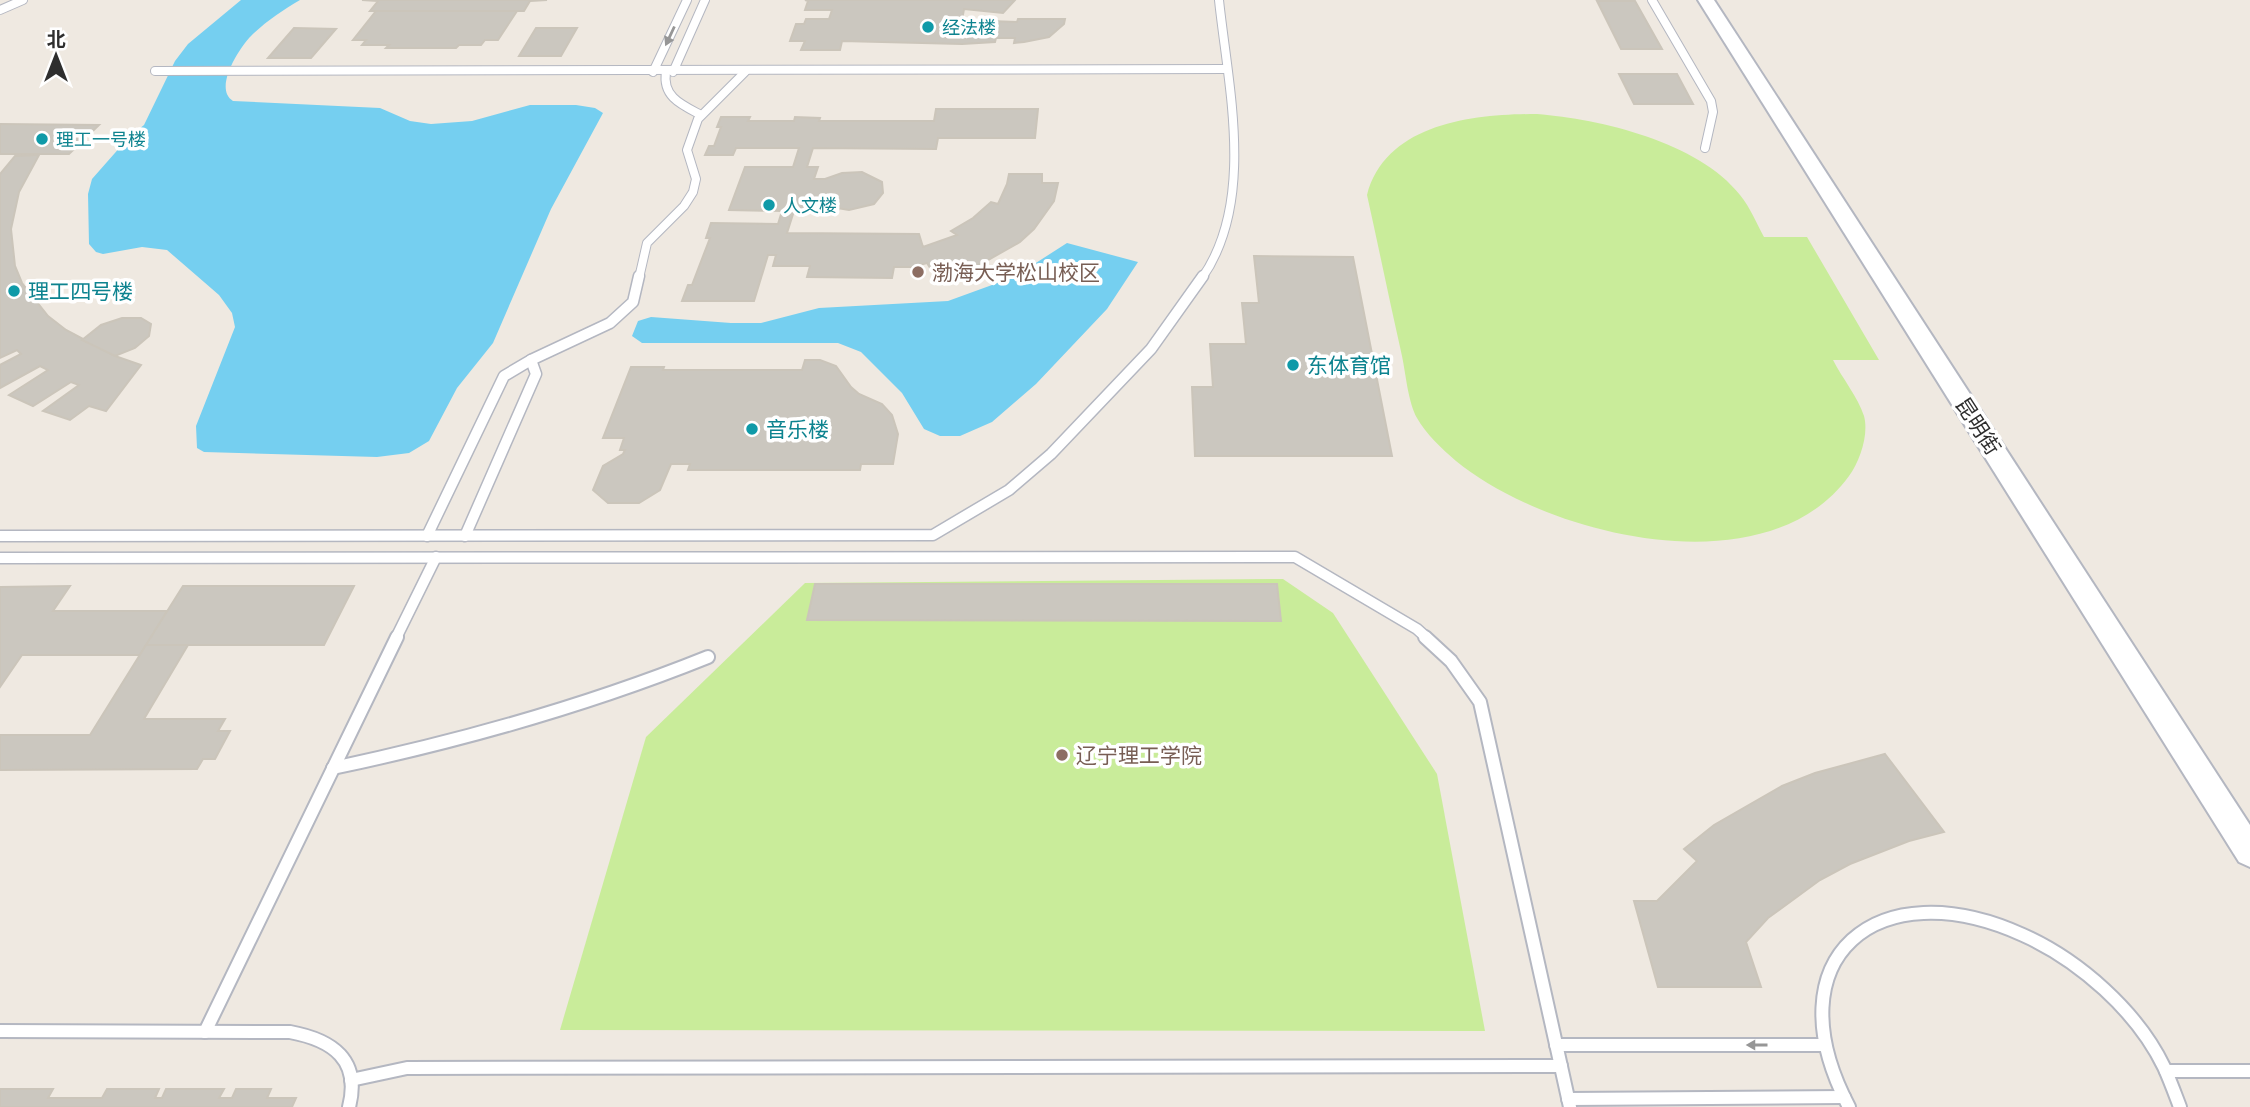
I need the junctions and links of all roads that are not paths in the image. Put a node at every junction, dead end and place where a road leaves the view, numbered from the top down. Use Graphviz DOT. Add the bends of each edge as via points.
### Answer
graph roads {
  1 [pos="23,0"];
  2 [pos="687,0"];
  3 [pos="705,0"];
  4 [pos="1219,0"];
  5 [pos="1653,0"];
  6 [pos="1706,0"];
  7 [pos="0,10"];
  8 [pos="1227,69"];
  9 [pos="155,71"];
  10 [pos="653,72"];
  11 [pos="669,72"];
  12 [pos="746,72"];
  13 [pos="701,115"];
  14 [pos="1704,148"];
  15 [pos="531,360"];
  16 [pos="0,536"];
  17 [pos="427,536"];
  18 [pos="465,536"];
  19 [pos="436,557"];
  20 [pos="0,558"];
  21 [pos="708,657"];
  22 [pos="333,768"];
  23 [pos="2250,852"];
  24 [pos="0,1031"];
  25 [pos="205,1032"];
  26 [pos="1556,1045"];
  27 [pos="1825,1045"];
  28 [pos="1561,1066"];
  29 [pos="2250,1070"];
  30 [pos="2166,1071"];
  31 [pos="351,1080"];
  32 [pos="1846,1102"];
  33 [pos="1569,1103"];
  34 [pos="349,1107"];
  35 [pos="2180,1107"];
  1 -- 7 [label="lane"];
  2 -- 10 [label="lane, one-way"];
  3 -- 11 [label="lane"];
  4 -- 8 [label="lane"];
  5 -- 14 [label="lane" via="1711,101 1713,112"];
  6 -- 23 [label="street, 昆明街"];
  8 -- 12 [label="lane"];
  8 -- 18 [label="lane" via="1236,149 1234,190 1224,231 1205,273 1127,377 1051,454 977,511 933,535"];
  9 -- 10 [label="lane"];
  10 -- 11 [label="lane"];
  11 -- 12 [label="lane"];
  11 -- 13 [label="lane" via="664,88 668,96"];
  12 -- 13 [label="lane"];
  13 -- 15 [label="lane" via="687,150 696,178 693,192 647,243 633,302 610,323"];
  15 -- 17 [label="lane" via="504,376"];
  15 -- 18 [label="lane" via="536,374"];
  16 -- 17 [label="lane"];
  17 -- 18 [label="lane"];
  19 -- 20 [label="lane"];
  19 -- 22 [label="lane"];
  19 -- 26 [label="lane" via="1295,557 1417,629 1451,661 1480,702"];
  21 -- 22 [label="lane" via="532,721"];
  22 -- 25 [label="lane"];
  24 -- 25 [label="lane"];
  25 -- 31 [label="lane" via="309,1034 339,1052"];
  27 -- 26 [label="lane, one-way"];
  26 -- 28 [label="lane"];
  27 -- 30 [label="lane" via="1822,995 1841,949 1879,921 1929,911 1987,921 2046,947 2075,966 2127,1014"];
  27 -- 32 [label="lane"];
  28 -- 31 [label="lane" via="407,1068"];
  28 -- 33 [label="lane"];
  29 -- 30 [label="lane"];
  30 -- 35 [label="lane"];
  31 -- 34 [label="lane"];
  32 -- 33 [label="lane"];
}
